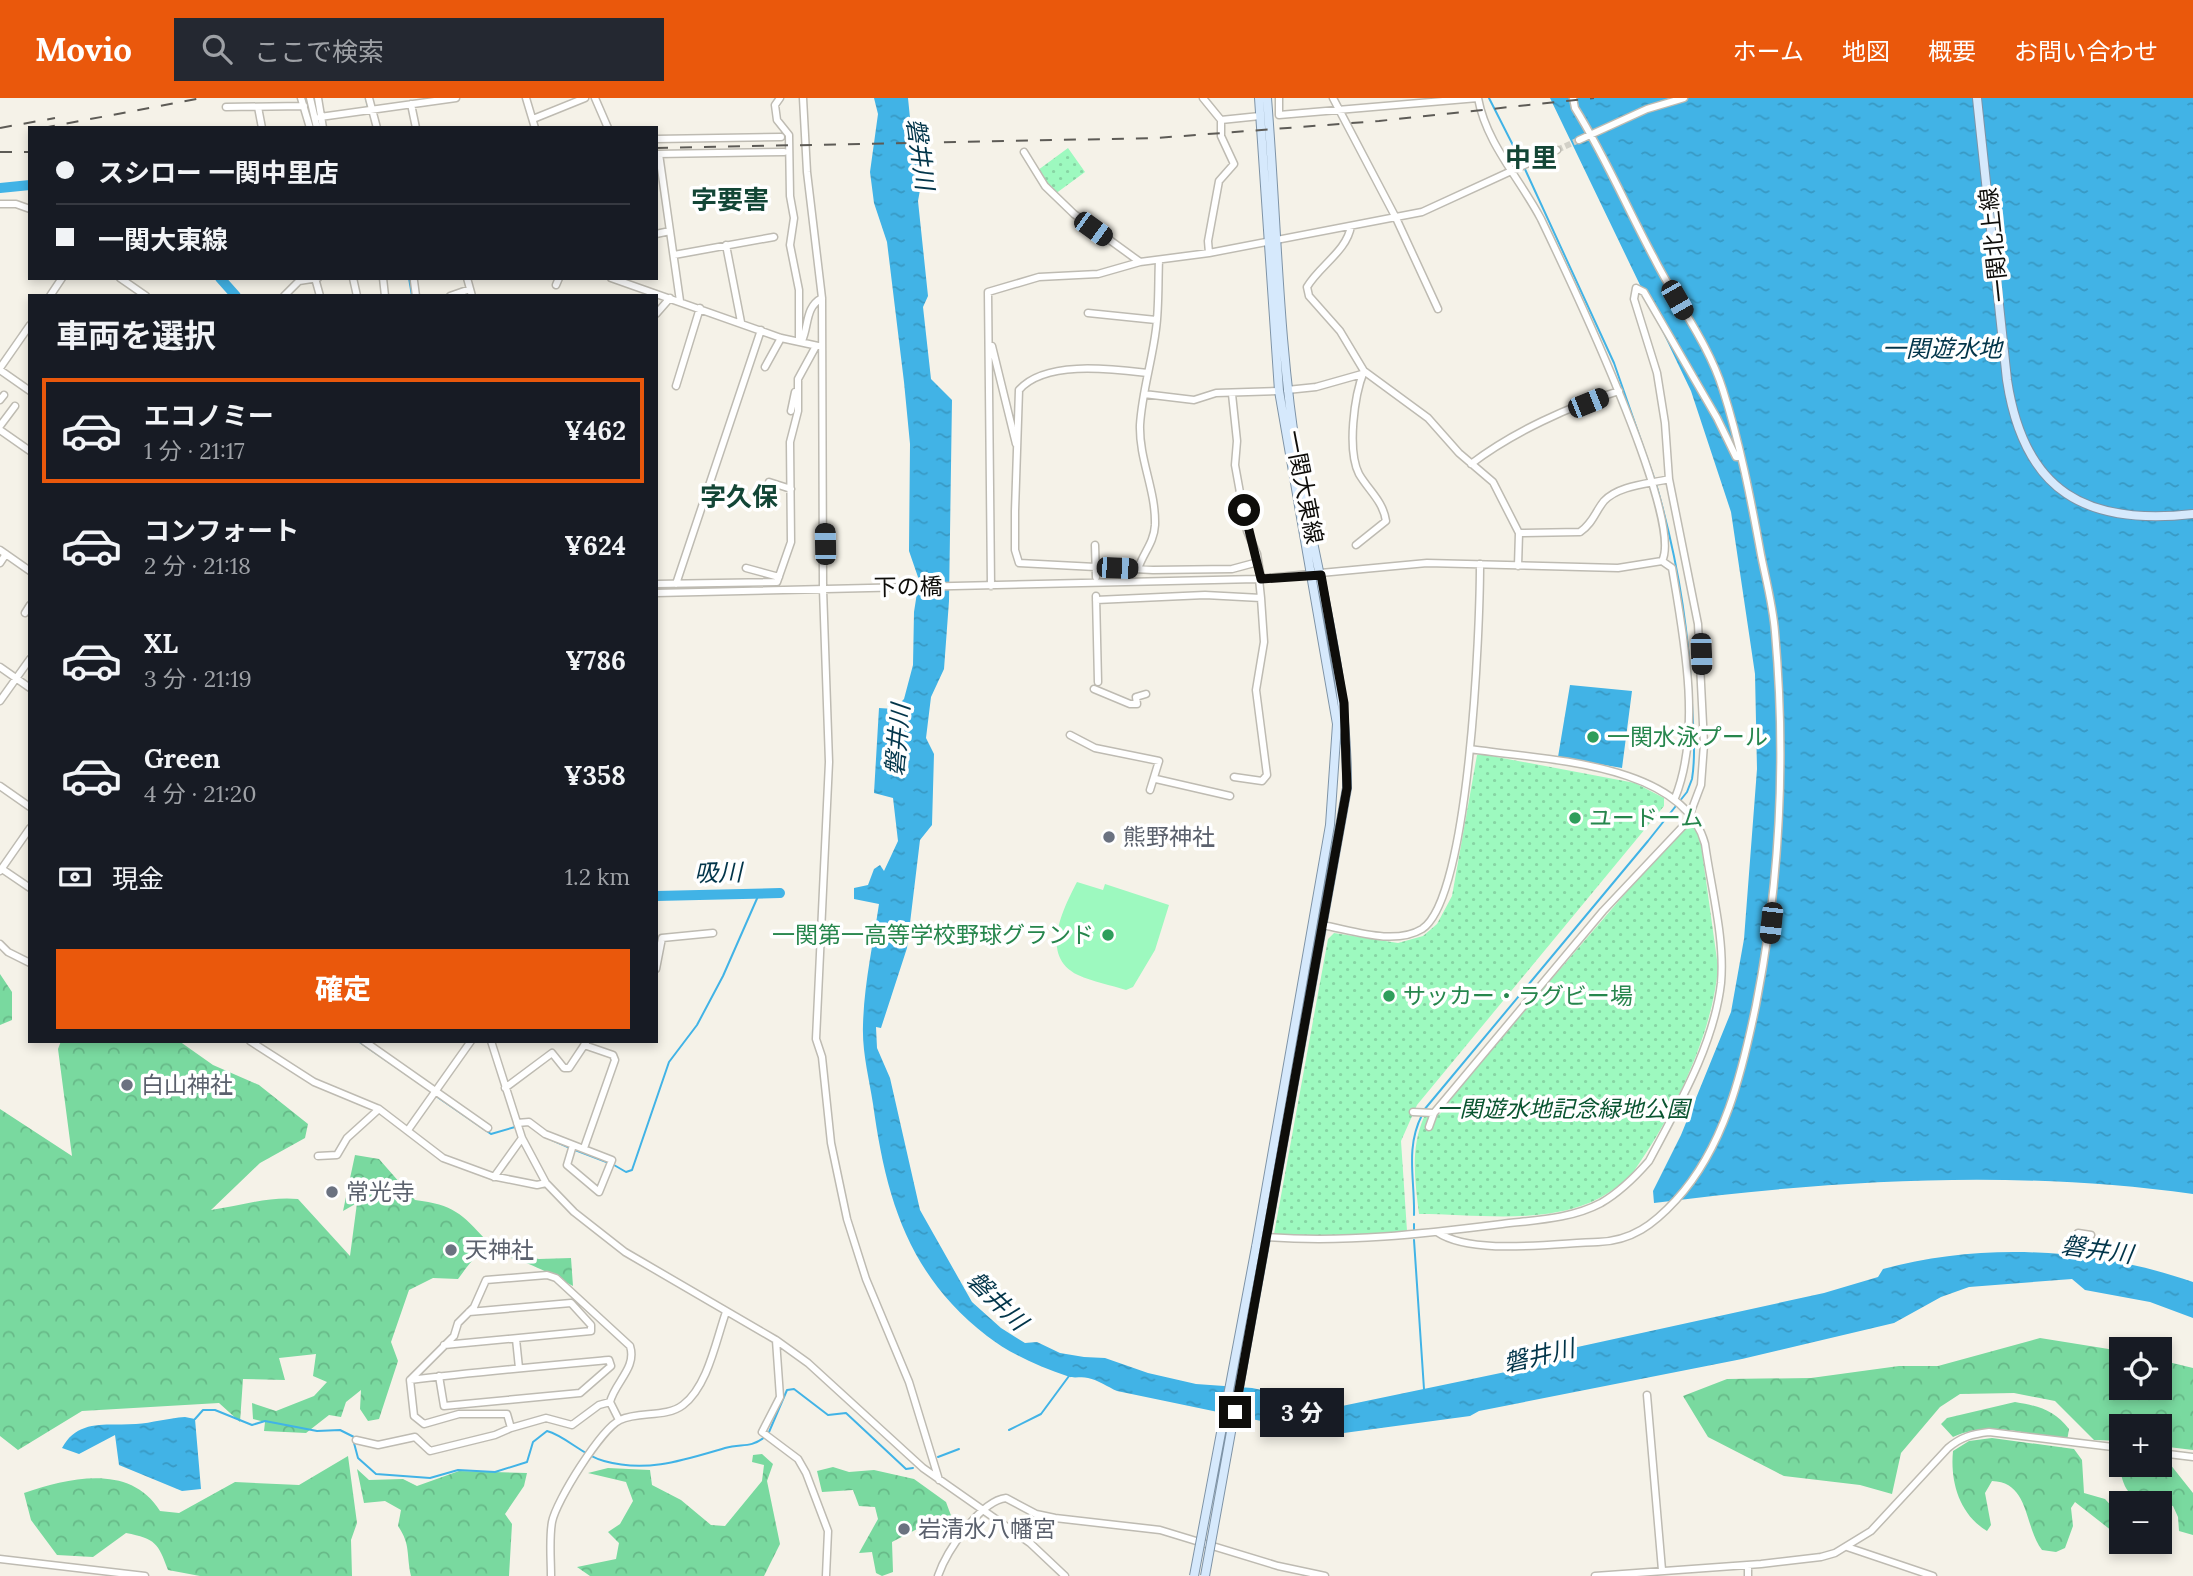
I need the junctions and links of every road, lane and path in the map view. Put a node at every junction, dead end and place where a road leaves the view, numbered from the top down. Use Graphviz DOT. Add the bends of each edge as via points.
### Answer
graph roads {
  1 [pos="301,98"];
  2 [pos="310,98"];
  3 [pos="318,98"];
  4 [pos="369,98"];
  5 [pos="456,98"];
  6 [pos="526,98"];
  7 [pos="584,98"];
  8 [pos="595,98"];
  9 [pos="780,98"];
  10 [pos="803,98"];
  11 [pos="1203,98"];
  12 [pos="1259,98"];
  13 [pos="1267,98"];
  14 [pos="1279,98"];
  15 [pos="1333,98"];
  16 [pos="1478,98"];
  17 [pos="1573,98"];
  18 [pos="1684,98"];
  19 [pos="1977,98"];
  20 [pos="447,99"];
  21 [pos="411,104"];
  22 [pos="304,106"];
  23 [pos="226,107"];
  24 [pos="258,107"];
  25 [pos="372,110"];
  26 [pos="1339,112"];
  27 [pos="1260,116"];
  28 [pos="320,117"];
  29 [pos="533,118"];
  30 [pos="1221,120"];
  31 [pos="262,126"];
  32 [pos="309,126"];
  33 [pos="317,126"];
  34 [pos="322,126"];
  35 [pos="376,126"];
  36 [pos="416,126"];
  37 [pos="535,126"];
  38 [pos="607,126"];
  39 [pos="1591,133"];
  40 [pos="781,137"];
  41 [pos="658,139"];
  42 [pos="1579,140"];
  43 [pos="1557,150"];
  44 [pos="784,152"];
  45 [pos="1024,152"];
  46 [pos="658,158"];
  47 [pos="1514,172"];
  48 [pos="0,204"];
  49 [pos="28,208"];
  50 [pos="1396,218"];
  51 [pos="1351,226"];
  52 [pos="670,230"];
  53 [pos="658,233"];
  54 [pos="774,237"];
  55 [pos="1273,241"];
  56 [pos="726,245"];
  57 [pos="1209,253"];
  58 [pos="674,255"];
  59 [pos="1159,260"];
  60 [pos="1140,262"];
  61 [pos="123,280"];
  62 [pos="299,280"];
  63 [pos="617,280"];
  64 [pos="414,281"];
  65 [pos="143,294"];
  66 [pos="286,294"];
  67 [pos="415,294"];
  68 [pos="670,298"];
  69 [pos="822,298"];
  70 [pos="680,301"];
  71 [pos="700,308"];
  72 [pos="1438,309"];
  73 [pos="658,312"];
  74 [pos="1088,313"];
  75 [pos="1156,320"];
  76 [pos="741,323"];
  77 [pos="28,329"];
  78 [pos="761,330"];
  79 [pos="989,337"];
  80 [pos="781,338"];
  81 [pos="801,341"];
  82 [pos="819,346"];
  83 [pos="765,367"];
  84 [pos="0,369"];
  85 [pos="1147,373"];
  86 [pos="1363,373"];
  87 [pos="676,386"];
  88 [pos="28,390"];
  89 [pos="798,391"];
  90 [pos="1283,391"];
  91 [pos="1619,391"];
  92 [pos="1144,394"];
  93 [pos="1232,394"];
  94 [pos="15,406"];
  95 [pos="791,411"];
  96 [pos="0,428"];
  97 [pos="28,449"];
  98 [pos="1018,453"];
  99 [pos="1741,457"];
  100 [pos="1471,464"];
  101 [pos="1667,480"];
  102 [pos="769,482"];
  103 [pos="1651,483"];
  104 [pos="791,489"];
  105 [pos="2193,514"];
  106 [pos="1519,533"];
  107 [pos="1095,545"];
  108 [pos="1356,545"];
  109 [pos="3,552"];
  110 [pos="1662,561"];
  111 [pos="1258,562"];
  112 [pos="0,563"];
  113 [pos="1480,564"];
  114 [pos="1518,566"];
  115 [pos="1096,567"];
  116 [pos="746,568"];
  117 [pos="1138,569"];
  118 [pos="28,570"];
  119 [pos="1311,575"];
  120 [pos="1321,575"];
  121 [pos="779,577"];
  122 [pos="1096,577"];
  123 [pos="1260,579"];
  124 [pos="658,584"];
  125 [pos="676,584"];
  126 [pos="988,586"];
  127 [pos="827,589"];
  128 [pos="658,593"];
  129 [pos="1261,598"];
  130 [pos="28,608"];
  131 [pos="24,613"];
  132 [pos="28,662"];
  133 [pos="0,667"];
  134 [pos="16,678"];
  135 [pos="1098,682"];
  136 [pos="28,687"];
  137 [pos="1094,689"];
  138 [pos="1146,694"];
  139 [pos="0,701"];
  140 [pos="1070,735"];
  141 [pos="1470,749"];
  142 [pos="1234,777"];
  143 [pos="1156,779"];
  144 [pos="0,786"];
  145 [pos="1150,790"];
  146 [pos="1230,796"];
  147 [pos="1675,798"];
  148 [pos="28,806"];
  149 [pos="1690,813"];
  150 [pos="28,831"];
  151 [pos="1,870"];
  152 [pos="28,887"];
  153 [pos="1322,925"];
  154 [pos="713,933"];
  155 [pos="0,944"];
  156 [pos="658,959"];
  157 [pos="28,962"];
  158 [pos="253,1043"];
  159 [pos="367,1043"];
  160 [pos="470,1043"];
  161 [pos="492,1043"];
  162 [pos="586,1043"];
  163 [pos="506,1088"];
  164 [pos="435,1092"];
  165 [pos="379,1109"];
  166 [pos="1413,1112"];
  167 [pos="1434,1113"];
  168 [pos="517,1123"];
  169 [pos="1429,1127"];
  170 [pos="488,1128"];
  171 [pos="408,1130"];
  172 [pos="522,1138"];
  173 [pos="573,1145"];
  174 [pos="584,1148"];
  175 [pos="318,1156"];
  176 [pos="494,1177"];
  177 [pos="546,1183"];
  178 [pos="1437,1232"];
  179 [pos="2078,1233"];
  180 [pos="2091,1235"];
  181 [pos="1266,1237"];
  182 [pos="1260,1248"];
  183 [pos="469,1312"];
  184 [pos="726,1312"];
  185 [pos="516,1339"];
  186 [pos="776,1340"];
  187 [pos="443,1345"];
  188 [pos="519,1368"];
  189 [pos="439,1376"];
  190 [pos="410,1380"];
  191 [pos="1647,1395"];
  192 [pos="610,1402"];
  193 [pos="619,1420"];
  194 [pos="511,1428"];
  195 [pos="356,1440"];
  196 [pos="2109,1447"];
  197 [pos="2172,1454"];
  198 [pos="2193,1457"];
  199 [pos="939,1480"];
  200 [pos="983,1511"];
  201 [pos="1847,1547"];
  202 [pos="0,1559"];
  203 [pos="1748,1565"];
  204 [pos="1662,1570"];
  205 [pos="145,1576"];
  206 [pos="551,1576"];
  207 [pos="826,1576"];
  208 [pos="938,1576"];
  209 [pos="1065,1576"];
  210 [pos="1194,1576"];
  211 [pos="1205,1576"];
  212 [pos="1325,1576"];
  213 [pos="1595,1576"];
  214 [pos="1748,1576"];
  215 [pos="1933,1576"];
  1 -- 22 [label="street"];
  2 -- 33 [label="street"];
  3 -- 28 [label="street"];
  4 -- 25 [label="street"];
  5 -- 20 [label="street"];
  6 -- 29 [label="street"];
  7 -- 29 [label="street"];
  8 -- 38 [label="street"];
  9 -- 81 [label="street" via="775,105 777,120 789,135 794,218 790,245 799,290"];
  10 -- 69 [label="street"];
  11 -- 30 [label="street"];
  12 -- 27 [label="main road, 一関大東線"];
  13 -- 55 [label="main road, 一関大東線"];
  14 -- 26 [label="street" via="1279,115"];
  15 -- 26 [label="street"];
  16 -- 26 [label="street"];
  16 -- 47 [label="street" via="1485,127"];
  17 -- 39 [label="street"];
  18 -- 39 [label="street" via="1647,108"];
  19 -- 105 [label="main road, 一関北上線" via="2007,380 2025,448 2054,484 2092,508 2127,517"];
  20 -- 21 [label="street"];
  21 -- 25 [label="street"];
  21 -- 36 [label="street"];
  22 -- 24 [label="street"];
  22 -- 32 [label="street"];
  23 -- 24 [label="street"];
  24 -- 31 [label="street"];
  25 -- 28 [label="street"];
  25 -- 35 [label="street"];
  26 -- 50 [label="street"];
  27 -- 30 [label="street"];
  27 -- 55 [label="main road, 一関大東線"];
  28 -- 34 [label="street"];
  29 -- 37 [label="street"];
  30 -- 57 [label="street" via="1221,136 1234,164 1219,181"];
  39 -- 42 [label="street"];
  39 -- 99 [label="street" via="1655,261 1713,362"];
  40 -- 41 [label="street"];
  43 -- 47 [label="street"];
  44 -- 46 [label="street"];
  45 -- 60 [label="street" via="1045,186 1074,214"];
  46 -- 52 [label="street"];
  47 -- 50 [label="street" via="1422,212"];
  47 -- 91 [label="street" via="1541,220"];
  48 -- 49 [label="street"];
  50 -- 51 [label="street"];
  50 -- 72 [label="street"];
  51 -- 55 [label="street"];
  51 -- 86 [label="street" via="1349,238 1307,287 1309,296 1340,331"];
  52 -- 53 [label="street"];
  52 -- 58 [label="street"];
  54 -- 56 [label="street"];
  55 -- 57 [label="street"];
  55 -- 90 [label="main road, 一関大東線"];
  56 -- 58 [label="street"];
  56 -- 76 [label="street"];
  57 -- 59 [label="street"];
  58 -- 70 [label="street"];
  59 -- 60 [label="street"];
  59 -- 75 [label="street"];
  60 -- 79 [label="street" via="1098,274 1039,277 990,290"];
  61 -- 65 [label="street"];
  62 -- 66 [label="street"];
  63 -- 68 [label="street"];
  64 -- 67 [label="street"];
  68 -- 70 [label="street"];
  68 -- 73 [label="street"];
  69 -- 81 [label="street" via="809,311"];
  69 -- 82 [label="street"];
  70 -- 71 [label="street"];
  71 -- 76 [label="street"];
  71 -- 87 [label="street"];
  74 -- 75 [label="street"];
  75 -- 85 [label="street"];
  76 -- 78 [label="street"];
  77 -- 84 [label="street"];
  78 -- 80 [label="street"];
  78 -- 125 [label="street"];
  79 -- 98 [label="street"];
  79 -- 126 [label="street"];
  80 -- 81 [label="street"];
  80 -- 83 [label="street"];
  81 -- 82 [label="street"];
  82 -- 89 [label="street" via="798,379"];
  82 -- 127 [label="street"];
  84 -- 88 [label="street"];
  85 -- 92 [label="street"];
  85 -- 98 [label="street" via="1064,369 1023,385 1018,393"];
  86 -- 90 [label="street"];
  86 -- 100 [label="street" via="1428,418"];
  86 -- 108 [label="street" via="1351,451 1359,474 1384,507 1386,521"];
  89 -- 95 [label="street"];
  89 -- 104 [label="street" via="799,411 790,442"];
  90 -- 93 [label="street"];
  90 -- 119 [label="main road, 一関大東線"];
  90 -- 120 [label="main road, 一関大東線"];
  91 -- 100 [label="street" via="1577,404"];
  91 -- 103 [label="street"];
  92 -- 93 [label="street" via="1195,400 1216,393"];
  92 -- 117 [label="street" via="1140,450 1152,490 1154,525 1151,545"];
  93 -- 111 [label="street" via="1235,465 1247,531"];
  94 -- 96 [label="street"];
  96 -- 97 [label="street"];
  98 -- 115 [label="street" via="1015,537 1019,563"];
  99 -- 101 [label="street" via="1736,457 1644,292 1636,288 1634,299 1657,373"];
  99 -- 178 [label="street" via="1775,627 1779,817 1764,969 1747,1051 1720,1131 1687,1188 1639,1233 1612,1241 1494,1245 1446,1238"];
  100 -- 106 [label="street" via="1493,482"];
  101 -- 103 [label="street"];
  101 -- 149 [label="street" via="1692,589 1701,654 1703,770"];
  102 -- 104 [label="street"];
  103 -- 106 [label="street" via="1617,493 1580,532"];
  103 -- 110 [label="street" via="1666,548"];
  104 -- 121 [label="street" via="791,542"];
  106 -- 114 [label="street"];
  107 -- 115 [label="street"];
  109 -- 112 [label="street"];
  109 -- 118 [label="street"];
  110 -- 114 [label="street, 下の橋" via="1618,568"];
  110 -- 147 [label="street" via="1672,569 1684,642 1687,761"];
  111 -- 117 [label="street" via="1232,569"];
  111 -- 123 [label="street"];
  113 -- 114 [label="street, 下の橋"];
  113 -- 120 [label="street, 下の橋" via="1427,563"];
  113 -- 141 [label="street" via="1480,633"];
  115 -- 117 [label="street"];
  115 -- 122 [label="street"];
  116 -- 121 [label="street"];
  119 -- 120 [label="street, 下の橋"];
  119 -- 123 [label="street, 下の橋"];
  119 -- 182 [label="main road, 一関大東線" via="1333,694 1337,757 1331,825"];
  120 -- 153 [label="main road, 一関大東線" via="1347,736 1347,788"];
  121 -- 125 [label="street" via="777,582"];
  123 -- 126 [label="street, 下の橋"];
  123 -- 129 [label="street"];
  124 -- 125 [label="street"];
  126 -- 127 [label="street, 下の橋"];
  127 -- 128 [label="street, 下の橋"];
  127 -- 199 [label="street" via="829,762 816,1039 847,1219 866,1279 909,1382"];
  129 -- 135 [label="street" via="1096,598"];
  129 -- 142 [label="street" via="1264,642 1256,690 1267,775 1262,781"];
  130 -- 131 [label="street"];
  132 -- 134 [label="street"];
  133 -- 134 [label="street"];
  134 -- 136 [label="street"];
  134 -- 139 [label="street"];
  137 -- 138 [label="street" via="1130,704 1137,704 1136,697"];
  140 -- 143 [label="street" via="1095,748 1159,761"];
  141 -- 147 [label="street" via="1637,778"];
  141 -- 153 [label="street" via="1447,885 1434,918 1415,932 1396,937"];
  143 -- 145 [label="street"];
  143 -- 146 [label="street"];
  144 -- 148 [label="street"];
  147 -- 149 [label="street"];
  149 -- 167 [label="street" via="1687,822 1603,911"];
  149 -- 178 [label="street" via="1705,844 1721,983 1707,1038 1649,1161 1618,1191 1572,1215"];
  150 -- 151 [label="street"];
  151 -- 152 [label="street"];
  153 -- 181 [label="main road, 一関大東線"];
  154 -- 156 [label="street" via="662,938"];
  155 -- 157 [label="street"];
  158 -- 165 [label="street" via="314,1082"];
  159 -- 164 [label="street"];
  160 -- 164 [label="street"];
  161 -- 163 [label="street"];
  162 -- 163 [label="street" via="569,1068 552,1053"];
  162 -- 174 [label="street" via="615,1060"];
  163 -- 168 [label="street"];
  164 -- 170 [label="street"];
  164 -- 171 [label="street"];
  165 -- 171 [label="street"];
  165 -- 175 [label="street" via="346,1138 337,1155"];
  166 -- 167 [label="street"];
  167 -- 169 [label="street"];
  168 -- 172 [label="street"];
  168 -- 173 [label="street" via="529,1122"];
  171 -- 176 [label="street" via="443,1158"];
  172 -- 176 [label="street"];
  172 -- 177 [label="street"];
  173 -- 174 [label="street"];
  173 -- 174 [label="street" via="567,1165 599,1192 612,1160"];
  176 -- 177 [label="street"];
  177 -- 184 [label="street" via="605,1239"];
  178 -- 181 [label="street" via="1355,1241"];
  179 -- 180 [label="street"];
  181 -- 182 [label="main road, 一関大東線"];
  182 -- 210 [label="main road, 一関大東線, bridge"];
  182 -- 211 [label="main road, 一関大東線, bridge"];
  183 -- 185 [label="street" via="571,1303 591,1325 591,1331"];
  183 -- 187 [label="street"];
  183 -- 192 [label="street" via="486,1280 551,1276 627,1340 631,1362"];
  184 -- 186 [label="street"];
  184 -- 193 [label="street" via="706,1368 688,1400 672,1410"];
  185 -- 187 [label="street"];
  185 -- 188 [label="street"];
  186 -- 199 [label="street"];
  186 -- 207 [label="street" via="780,1397 762,1432 798,1459 806,1473 828,1531"];
  187 -- 190 [label="street"];
  188 -- 189 [label="street"];
  188 -- 189 [label="street" via="609,1360 611,1366 580,1393 444,1406"];
  189 -- 190 [label="street"];
  190 -- 194 [label="street" via="414,1416 422,1423 459,1414 506,1414"];
  191 -- 204 [label="street"];
  192 -- 193 [label="street"];
  192 -- 194 [label="street" via="572,1425 545,1418"];
  193 -- 206 [label="street" via="555,1511"];
  194 -- 195 [label="street" via="430,1451 415,1437 378,1445"];
  196 -- 201 [label="street" via="1989,1432 1962,1437 1886,1517"];
  197 -- 198 [label="street"];
  199 -- 200 [label="street"];
  200 -- 208 [label="street" via="951,1548"];
  200 -- 209 [label="street" via="1030,1543"];
  200 -- 212 [label="street" via="989,1503 1006,1497 1036,1514 1160,1530"];
  201 -- 203 [label="street" via="1821,1558"];
  201 -- 215 [label="street"];
  202 -- 205 [label="street"];
  203 -- 204 [label="street"];
  203 -- 214 [label="street"];
  204 -- 213 [label="street"];
}
